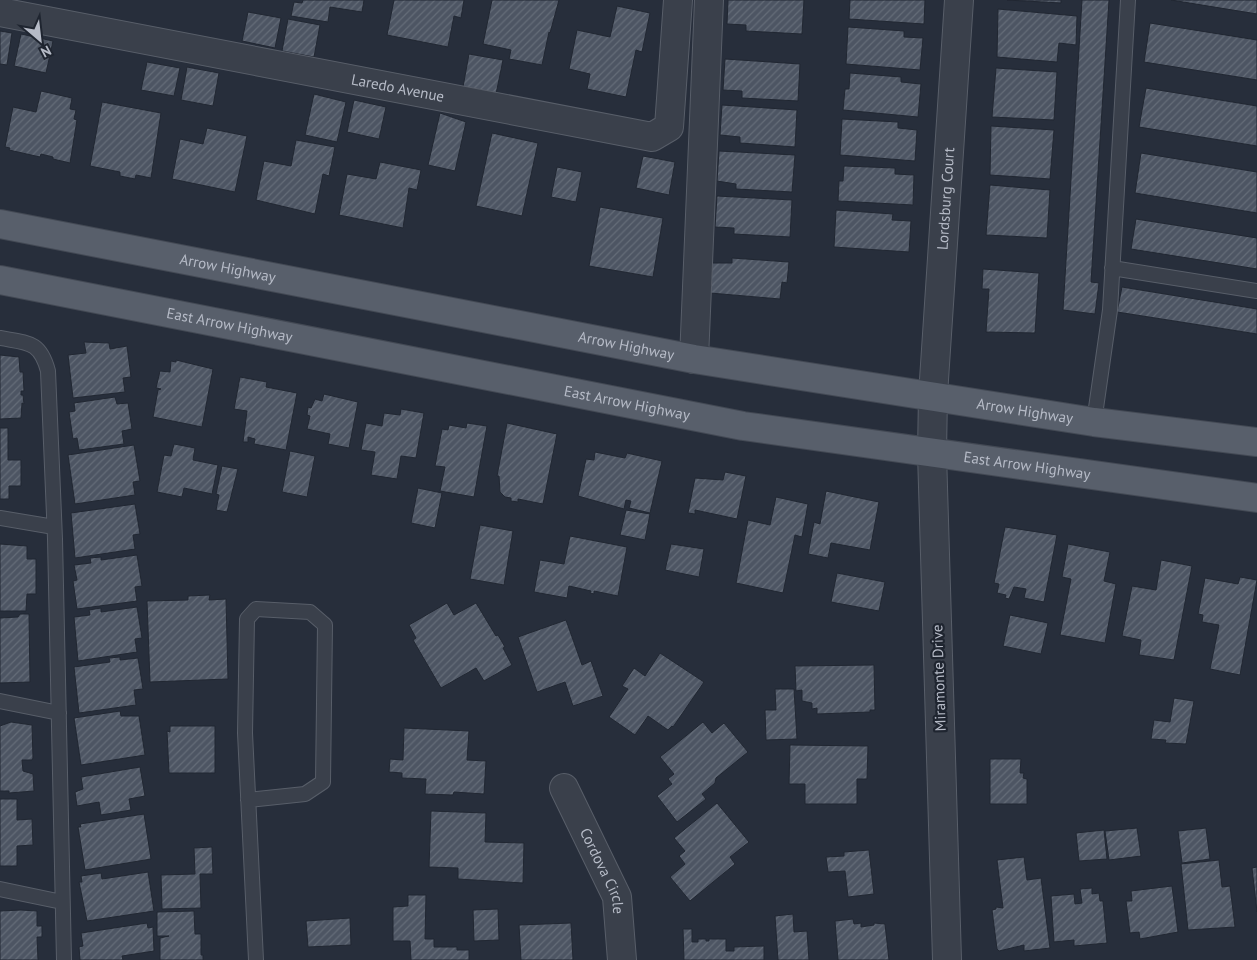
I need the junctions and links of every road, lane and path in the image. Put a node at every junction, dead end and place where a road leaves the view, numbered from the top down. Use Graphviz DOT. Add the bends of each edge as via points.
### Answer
graph roads {
  1 [pos="678,0"];
  2 [pos="709,0"];
  3 [pos="959,0"];
  4 [pos="1128,0"];
  5 [pos="0,12"];
  6 [pos="0,224"];
  7 [pos="1112,268"];
  8 [pos="0,280"];
  9 [pos="1257,291"];
  10 [pos="0,338"];
  11 [pos="694,359"];
  12 [pos="933,395"];
  13 [pos="1094,422"];
  14 [pos="1257,442"];
  15 [pos="932,453"];
  16 [pos="1257,498"];
  17 [pos="0,518"];
  18 [pos="54,527"];
  19 [pos="0,701"];
  20 [pos="58,713"];
  21 [pos="564,788"];
  22 [pos="248,800"];
  23 [pos="0,889"];
  24 [pos="62,902"];
  25 [pos="64,960"];
  26 [pos="256,960"];
  27 [pos="622,960"];
  28 [pos="947,960"];
  1 -- 5 [label="street, Laredo Avenue" via="668,127 652,137"];
  2 -- 11 [label="street"];
  3 -- 12 [label="street, Lordsburg Court"];
  4 -- 7 [label="lane"];
  6 -- 11 [label="main road, Arrow Highway"];
  7 -- 9 [label="lane"];
  7 -- 13 [label="lane" via="1110,310"];
  8 -- 15 [label="main road, East Arrow Highway" via="743,426"];
  10 -- 18 [label="lane" via="31,344 44,356 48,371"];
  11 -- 12 [label="main road, Arrow Highway"];
  12 -- 13 [label="main road, Arrow Highway"];
  12 -- 15 [label="street, Miramonte Drive"];
  13 -- 14 [label="main road, Arrow Highway"];
  15 -- 16 [label="main road, East Arrow Highway"];
  15 -- 28 [label="street, Miramonte Drive"];
  17 -- 18 [label="lane"];
  18 -- 20 [label="lane"];
  19 -- 20 [label="lane"];
  20 -- 24 [label="lane"];
  21 -- 27 [label="street, Cordova Circle" via="617,897"];
  22 -- 22 [label="lane" via="245,733 247,619 256,609 310,612 325,625 323,782 305,794"];
  22 -- 26 [label="lane"];
  23 -- 24 [label="lane"];
  24 -- 25 [label="lane"];
}
